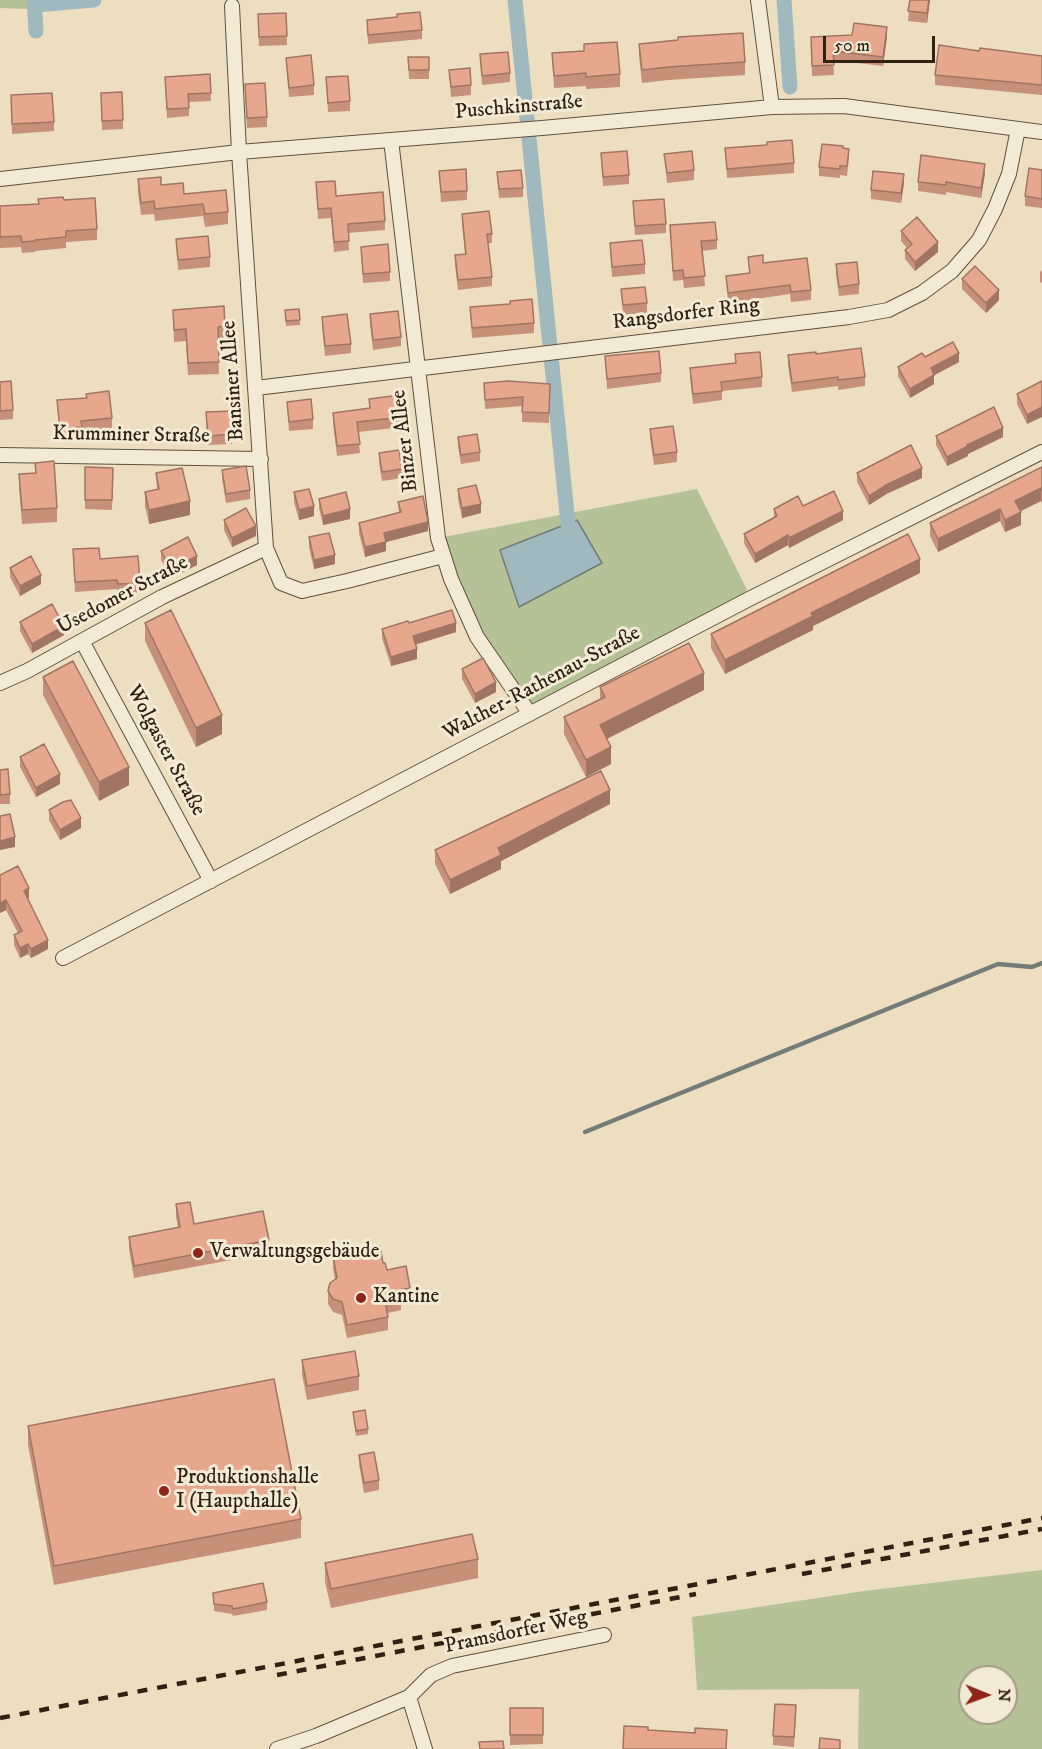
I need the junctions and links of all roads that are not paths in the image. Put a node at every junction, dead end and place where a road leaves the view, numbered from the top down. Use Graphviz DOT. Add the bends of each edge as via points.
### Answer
graph roads {
  1 [pos="758,0"];
  2 [pos="232,6"];
  3 [pos="772,107"];
  4 [pos="1018,129"];
  5 [pos="1042,132"];
  6 [pos="391,140"];
  7 [pos="239,152"];
  8 [pos="0,179"];
  9 [pos="418,368"];
  10 [pos="256,388"];
  11 [pos="1042,452"];
  12 [pos="0,455"];
  13 [pos="261,459"];
  14 [pos="266,548"];
  15 [pos="443,556"];
  16 [pos="82,641"];
  17 [pos="0,683"];
  18 [pos="530,714"];
  19 [pos="211,880"];
  20 [pos="63,958"];
  21 [pos="604,1635"];
  22 [pos="409,1697"];
  23 [pos="277,1749"];
  24 [pos="425,1749"];
  1 -- 3 [label="street"];
  2 -- 7 [label="street, Bansiner Allee"];
  3 -- 4 [label="street, Puschkinstraße" via="844,106"];
  3 -- 6 [label="street, Puschkinstraße"];
  4 -- 5 [label="street, Puschkinstraße"];
  4 -- 9 [label="street, Rangsdorfer Ring" via="1009,174 978,240 952,271 922,293 888,310"];
  6 -- 7 [label="street, Puschkinstraße"];
  6 -- 9 [label="street, Binzer Allee"];
  7 -- 8 [label="street, Puschkinstraße"];
  7 -- 10 [label="street, Bansiner Allee"];
  9 -- 10 [label="street, Rangsdorfer Ring"];
  9 -- 15 [label="street, Binzer Allee"];
  10 -- 13 [label="street, Bansiner Allee"];
  11 -- 18 [label="street, Walther-Rathenau-Straße"];
  12 -- 13 [label="street, Krumminer Straße"];
  13 -- 14 [label="street, Bansiner Allee"];
  14 -- 15 [label="street, Bansiner Allee" via="281,583 302,591"];
  14 -- 16 [label="street, Usedomer Straße" via="162,597"];
  15 -- 18 [label="street, Binzer Allee" via="477,638"];
  16 -- 17 [label="street, Usedomer Straße"];
  16 -- 19 [label="street, Wolgaster Straße"];
  18 -- 19 [label="street, Walther-Rathenau-Straße"];
  19 -- 20 [label="street, Walther-Rathenau-Straße"];
  21 -- 22 [label="street, Pramsdorfer Weg" via="452,1666 431,1675"];
  22 -- 23 [label="street, Pramsdorfer Weg"];
  22 -- 24 [label="street"];
}
